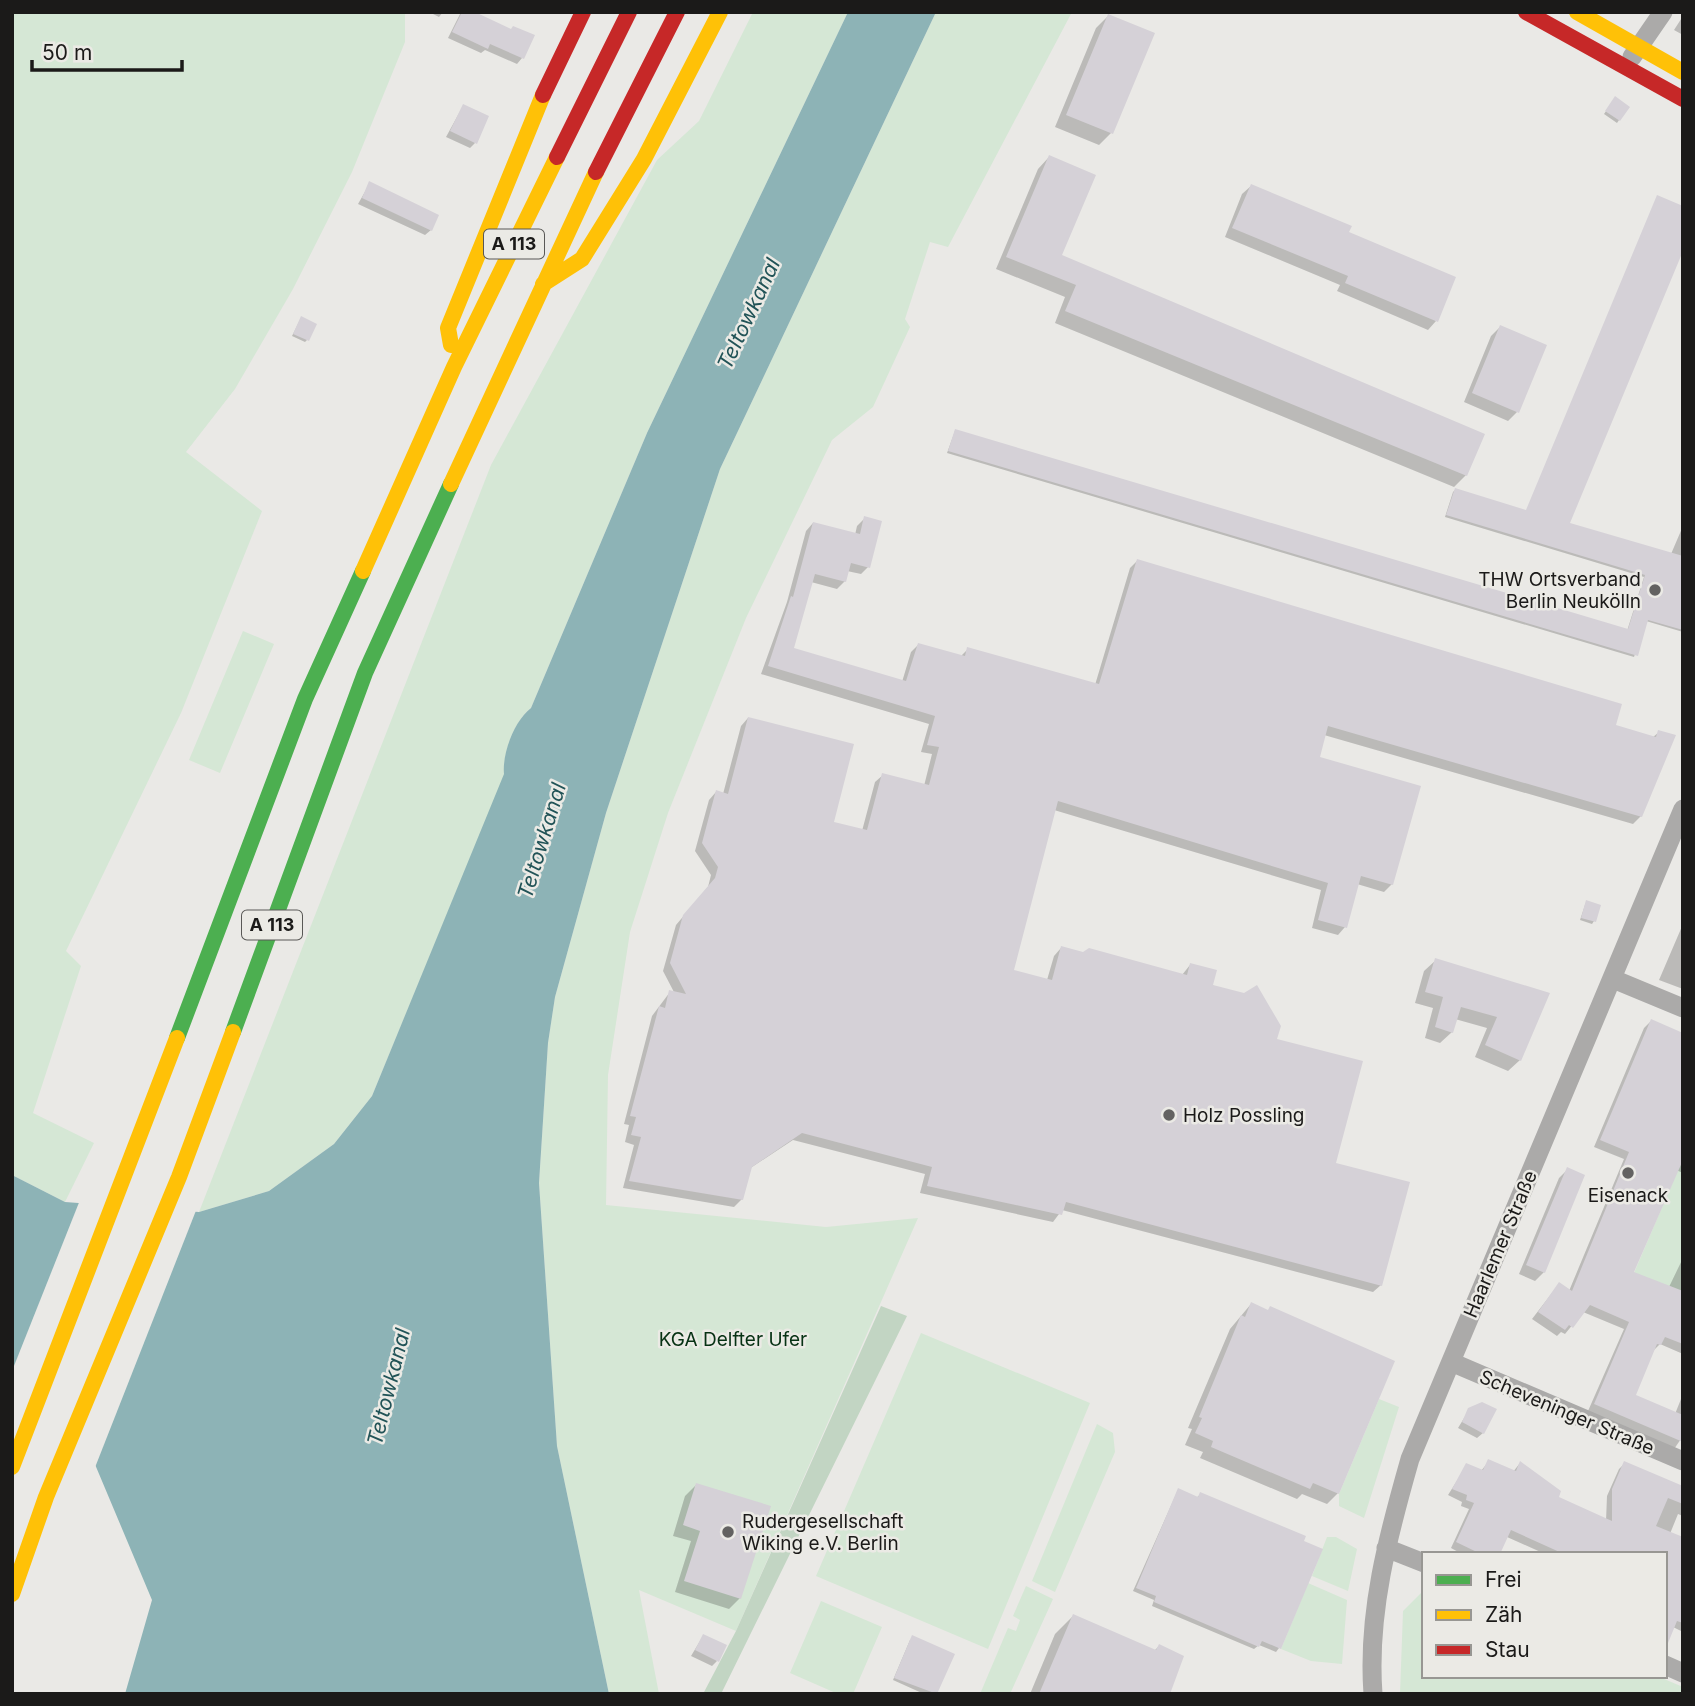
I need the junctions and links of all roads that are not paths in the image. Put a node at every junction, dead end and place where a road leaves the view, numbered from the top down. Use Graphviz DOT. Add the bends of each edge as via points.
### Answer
graph roads {
  1 [pos="583,12"];
  2 [pos="629,12"];
  3 [pos="677,12"];
  4 [pos="720,12"];
  5 [pos="1526,12"];
  6 [pos="1577,12"];
  7 [pos="1663,12"];
  8 [pos="1642,48"];
  9 [pos="1624,66"];
  10 [pos="1683,72"];
  11 [pos="1683,99"];
  12 [pos="543,284"];
  13 [pos="454,367"];
  14 [pos="1683,809"];
  15 [pos="1613,979"];
  16 [pos="1683,1007"];
  17 [pos="1451,1362"];
  18 [pos="1683,1461"];
  19 [pos="12,1467"];
  20 [pos="1385,1548"];
  21 [pos="1422,1562"];
  22 [pos="12,1594"];
  23 [pos="1667,1666"];
  24 [pos="1683,1673"];
  25 [pos="1373,1694"];
  1 -- 13 [label="main road" via="501,187 448,328"];
  2 -- 13 [label="main road, A 113"];
  3 -- 12 [label="main road, A 113"];
  4 -- 12 [label="main road" via="644,159 582,259"];
  5 -- 9 [label="main road"];
  6 -- 8 [label="main road"];
  7 -- 8 [label="street"];
  8 -- 9 [label="street"];
  8 -- 10 [label="main road"];
  9 -- 11 [label="main road"];
  12 -- 22 [label="main road, A 113" via="365,673 179,1177 46,1497"];
  13 -- 19 [label="main road, A 113" via="305,699"];
  14 -- 15 [label="street, Haarlemer Straße"];
  15 -- 16 [label="street"];
  15 -- 17 [label="street, Haarlemer Straße"];
  17 -- 18 [label="street, Scheveninger Straße"];
  17 -- 20 [label="street, Haarlemer Straße" via="1410,1460"];
  20 -- 21 [label="street"];
  20 -- 25 [label="street, Haarlemer Straße" via="1377,1597"];
  23 -- 24 [label="street"];
}
